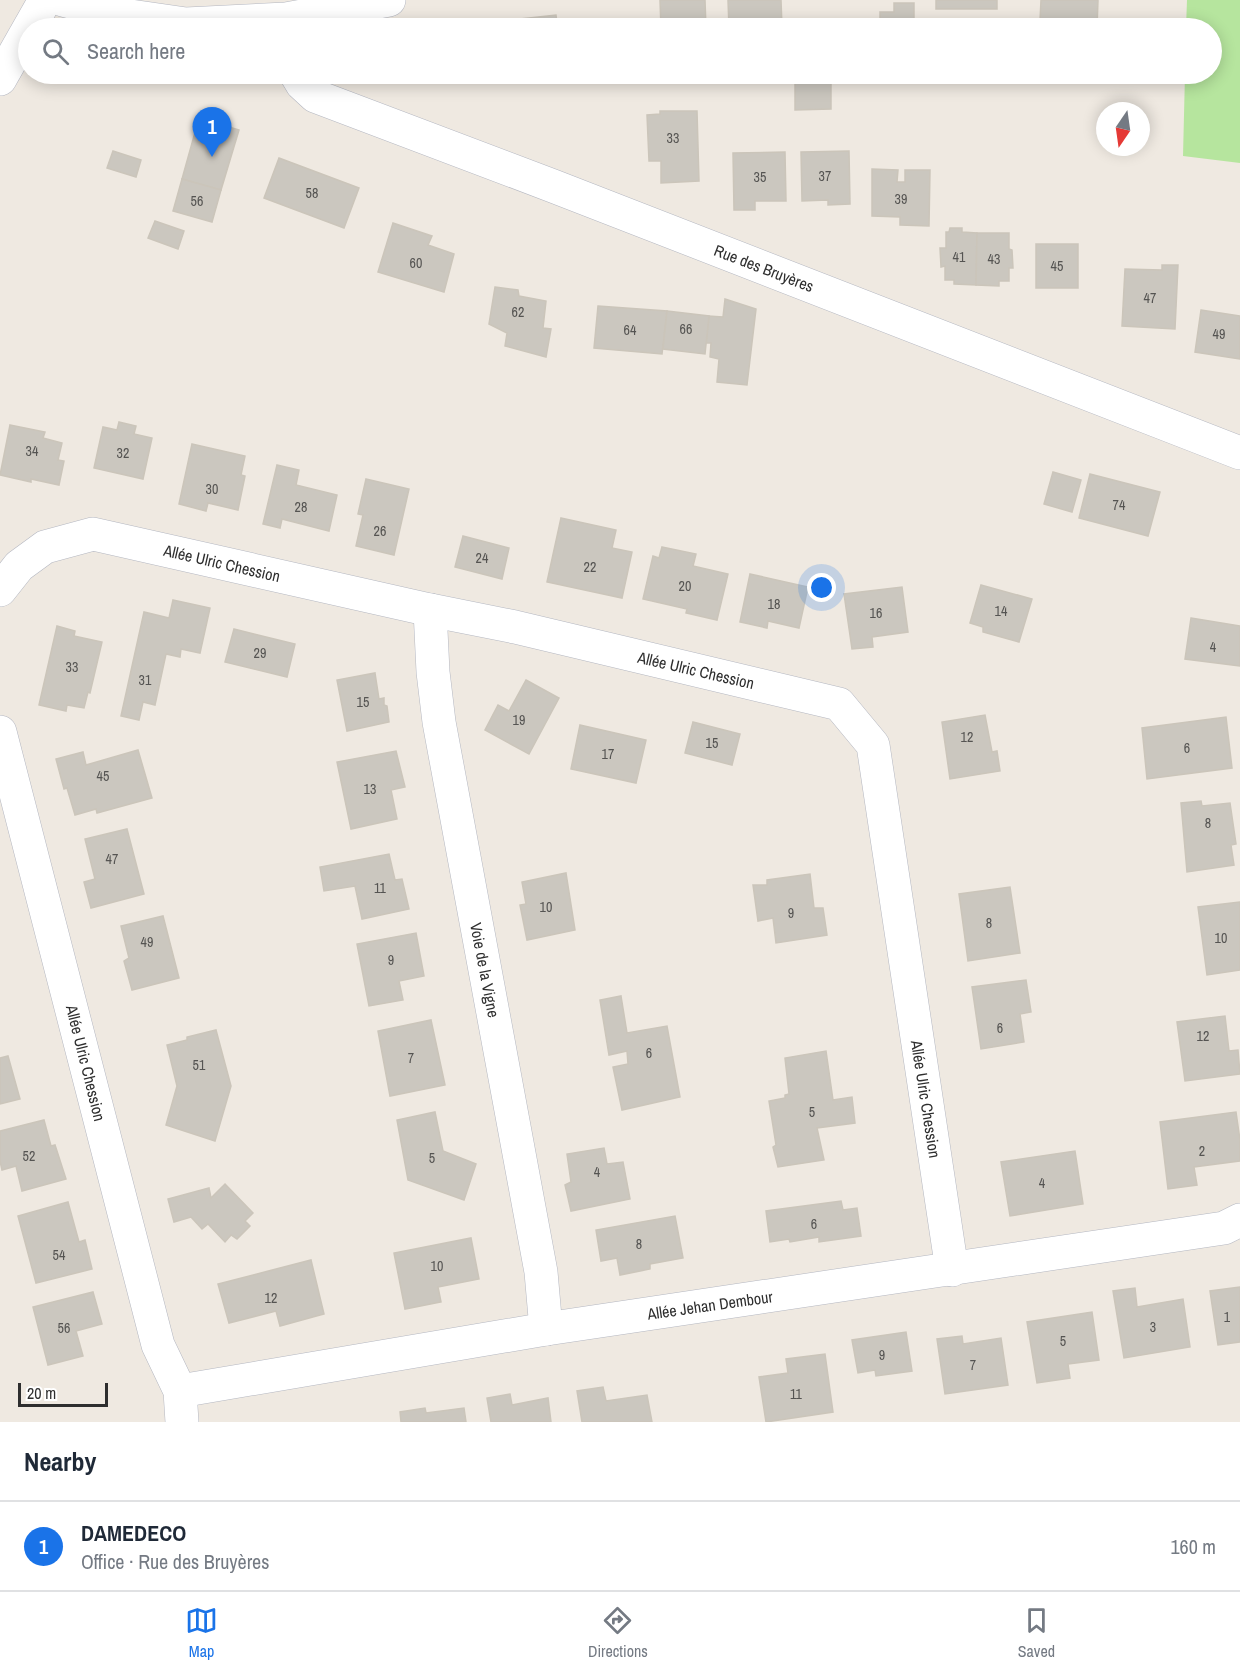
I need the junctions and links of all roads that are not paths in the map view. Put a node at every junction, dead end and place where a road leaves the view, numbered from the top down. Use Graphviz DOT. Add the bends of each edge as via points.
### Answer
graph roads {
  1 [pos="45,0"];
  2 [pos="63,0"];
  3 [pos="389,0"];
  4 [pos="35,18"];
  5 [pos="144,18"];
  6 [pos="312,18"];
  7 [pos="18,48"];
  8 [pos="0,80"];
  9 [pos="302,84"];
  10 [pos="1240,453"];
  11 [pos="0,590"];
  12 [pos="430,610"];
  13 [pos="0,732"];
  14 [pos="1240,1220"];
  15 [pos="952,1270"];
  16 [pos="546,1329"];
  17 [pos="181,1406"];
  1 -- 4 [label="street"];
  2 -- 5 [label="street"];
  3 -- 6 [label="street"];
  7 -- 8 [label="street"];
  9 -- 10 [label="street, Rue des Bruyères" via="315,96"];
  11 -- 12 [label="street, Allée Ulric Chession" via="19,566 45,547 93,534"];
  12 -- 15 [label="street, Allée Ulric Chession" via="839,705 873,745"];
  12 -- 16 [label="street, Voie de la Vigne" via="439,722 541,1272"];
  13 -- 17 [label="street, Allée Ulric Chession" via="158,1345"];
  14 -- 15 [label="street, Allée Jehan Dembour" via="1224,1228"];
  15 -- 16 [label="street, Allée Jehan Dembour"];
  16 -- 17 [label="street, Allée Jehan Dembour"];
}
